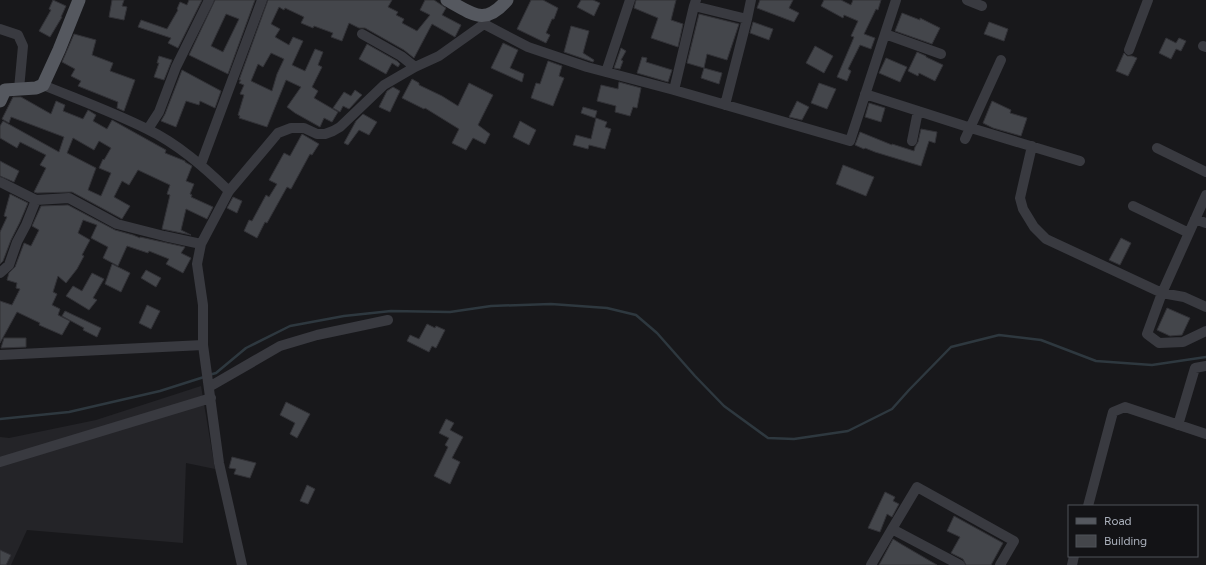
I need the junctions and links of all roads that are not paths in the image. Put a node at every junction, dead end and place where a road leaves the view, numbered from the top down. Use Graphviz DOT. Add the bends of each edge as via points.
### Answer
graph roads {
  1 [pos="79,0"];
  2 [pos="209,0"];
  3 [pos="262,0"];
  4 [pos="447,0"];
  5 [pos="506,0"];
  6 [pos="630,0"];
  7 [pos="751,0"];
  8 [pos="896,0"];
  9 [pos="967,0"];
  10 [pos="1148,0"];
  11 [pos="695,3"];
  12 [pos="982,6"];
  13 [pos="747,19"];
  14 [pos="485,20"];
  15 [pos="0,29"];
  16 [pos="362,34"];
  17 [pos="885,34"];
  18 [pos="1129,50"];
  19 [pos="942,54"];
  20 [pos="1001,60"];
  21 [pos="414,67"];
  22 [pos="606,72"];
  23 [pos="43,85"];
  24 [pos="19,89"];
  25 [pos="674,90"];
  26 [pos="2,94"];
  27 [pos="865,94"];
  28 [pos="725,105"];
  29 [pos="918,111"];
  30 [pos="971,128"];
  31 [pos="148,129"];
  32 [pos="966,139"];
  33 [pos="912,141"];
  34 [pos="1032,146"];
  35 [pos="1157,148"];
  36 [pos="1080,161"];
  37 [pos="200,164"];
  38 [pos="1206,172"];
  39 [pos="0,182"];
  40 [pos="229,191"];
  41 [pos="1206,195"];
  42 [pos="36,200"];
  43 [pos="1133,206"];
  44 [pos="1195,219"];
  45 [pos="1206,224"];
  46 [pos="1189,232"];
  47 [pos="201,244"];
  48 [pos="0,273"];
  49 [pos="1162,293"];
  50 [pos="1206,307"];
  51 [pos="388,320"];
  52 [pos="1206,332"];
  53 [pos="203,345"];
  54 [pos="0,355"];
  55 [pos="1206,366"];
  56 [pos="209,386"];
  57 [pos="211,398"];
  58 [pos="1178,425"];
  59 [pos="1206,434"];
  60 [pos="0,462"];
  61 [pos="1088,505"];
  62 [pos="892,529"];
  63 [pos="242,565"];
  64 [pos="870,565"];
  65 [pos="960,565"];
  66 [pos="1000,565"];
  1 -- 23 [label="main road"];
  2 -- 31 [label="street" via="176,67 159,112"];
  3 -- 37 [label="street"];
  4 -- 14 [label="main road"];
  5 -- 14 [label="main road"];
  6 -- 22 [label="street"];
  7 -- 13 [label="street"];
  8 -- 17 [label="street"];
  9 -- 12 [label="street"];
  10 -- 18 [label="street"];
  11 -- 13 [label="street"];
  11 -- 25 [label="street"];
  13 -- 28 [label="street"];
  14 -- 21 [label="street" via="439,56"];
  14 -- 22 [label="street" via="528,47"];
  15 -- 24 [label="street" via="18,35 23,46"];
  16 -- 21 [label="street" via="401,56"];
  17 -- 19 [label="street"];
  17 -- 27 [label="street"];
  20 -- 30 [label="street"];
  21 -- 40 [label="street" via="384,85 333,131 317,134 304,128 291,128 278,133"];
  22 -- 25 [label="street"];
  23 -- 24 [label="main road"];
  23 -- 31 [label="street"];
  24 -- 26 [label="main road"];
  25 -- 28 [label="street"];
  27 -- 28 [label="street" via="850,141"];
  27 -- 29 [label="street"];
  29 -- 30 [label="street"];
  29 -- 33 [label="street"];
  30 -- 32 [label="street"];
  30 -- 34 [label="street"];
  31 -- 37 [label="street"];
  34 -- 36 [label="street"];
  34 -- 49 [label="street" via="1020,198 1023,209 1034,227 1046,239"];
  35 -- 38 [label="street"];
  37 -- 40 [label="street"];
  39 -- 42 [label="street"];
  40 -- 47 [label="street"];
  41 -- 44 [label="street"];
  42 -- 47 [label="street" via="68,198 117,224"];
  42 -- 48 [label="street" via="9,265"];
  43 -- 46 [label="street"];
  44 -- 45 [label="street"];
  44 -- 46 [label="street"];
  46 -- 49 [label="street"];
  47 -- 53 [label="street" via="196,264 203,306"];
  49 -- 50 [label="street" via="1184,297"];
  49 -- 52 [label="street" via="1148,334 1159,343 1183,342"];
  51 -- 56 [label="street" via="317,335 280,346"];
  53 -- 54 [label="street"];
  53 -- 56 [label="street"];
  55 -- 58 [label="street" via="1195,368"];
  56 -- 57 [label="street"];
  57 -- 60 [label="street"];
  57 -- 63 [label="street" via="219,463"];
  58 -- 59 [label="street"];
  58 -- 61 [label="street" via="1125,407 1113,412"];
  62 -- 64 [label="street"];
  62 -- 65 [label="street"];
  62 -- 66 [label="street" via="917,487 1014,541"];
}
